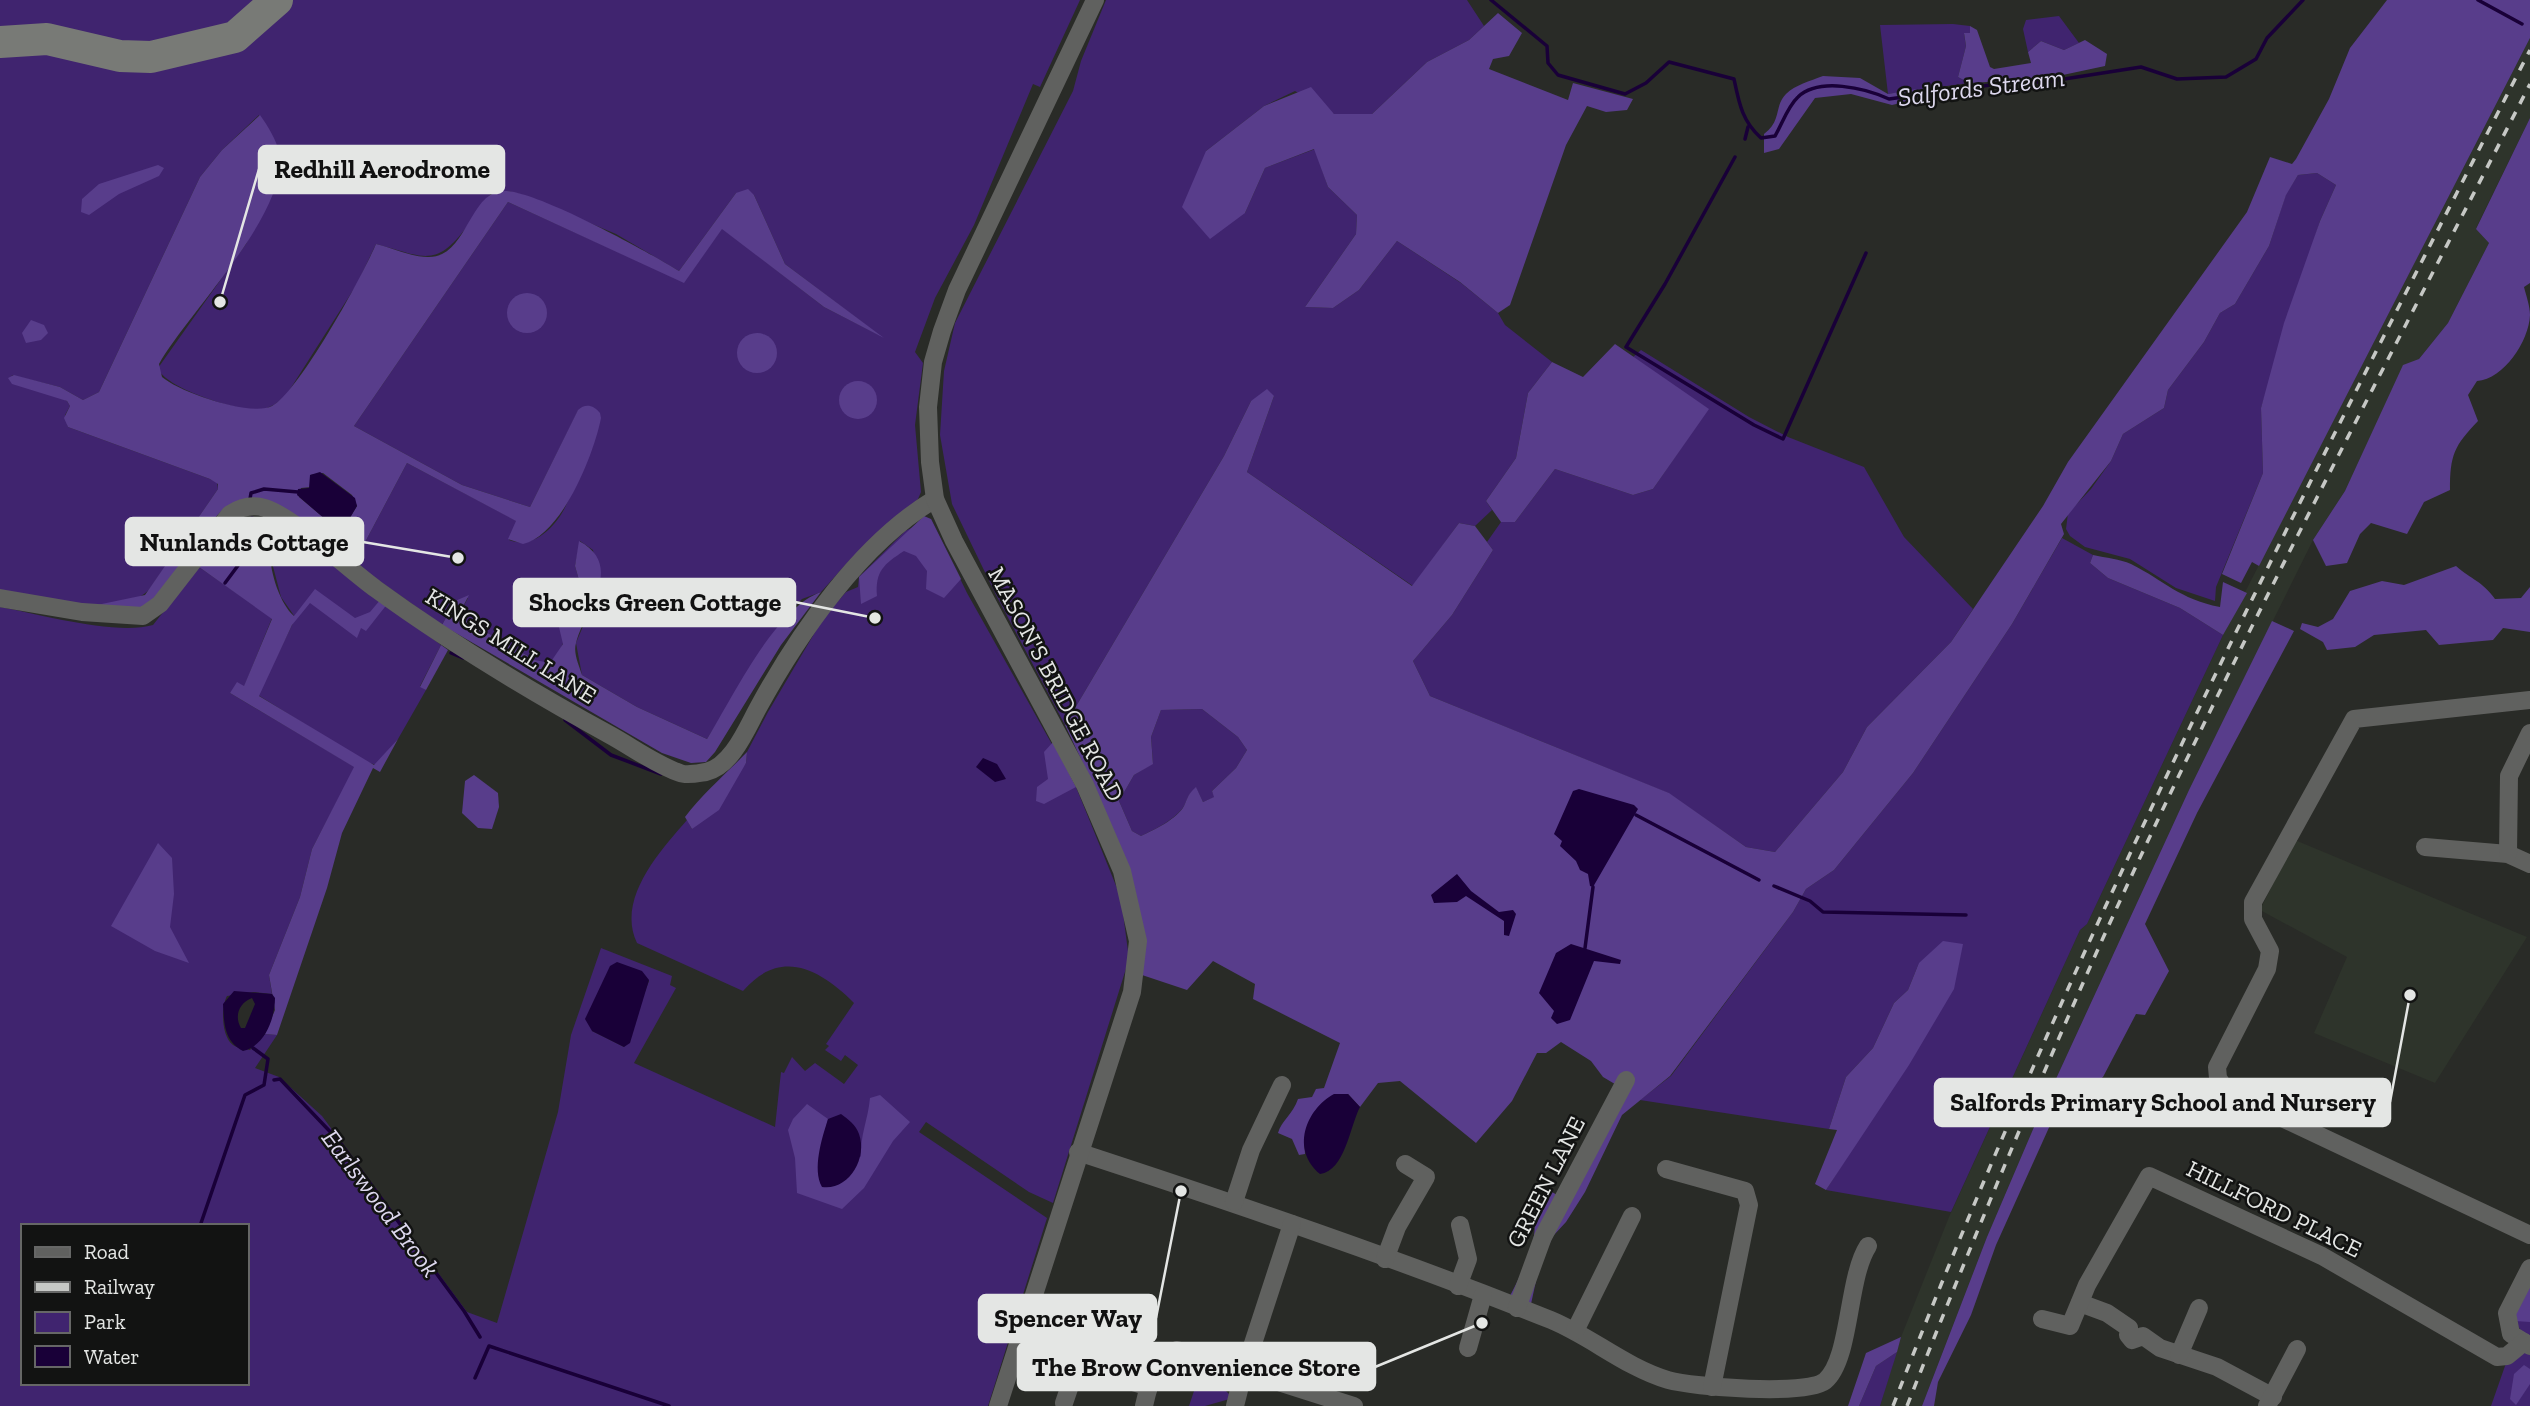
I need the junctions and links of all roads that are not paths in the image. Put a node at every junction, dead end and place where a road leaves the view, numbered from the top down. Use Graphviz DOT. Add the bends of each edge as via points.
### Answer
graph roads {
  1 [pos="1095,0"];
  2 [pos="935,499"];
  3 [pos="0,598"];
  4 [pos="2530,700"];
  5 [pos="2530,733"];
  6 [pos="2425,847"];
  7 [pos="2508,854"];
  8 [pos="2530,863"];
  9 [pos="1626,1080"];
  10 [pos="1282,1085"];
  11 [pos="1078,1152"];
  12 [pos="1405,1164"];
  13 [pos="1666,1169"];
  14 [pos="1234,1202"];
  15 [pos="1632,1216"];
  16 [pos="1292,1224"];
  17 [pos="1460,1225"];
  18 [pos="2530,1235"];
  19 [pos="1868,1246"];
  20 [pos="1385,1259"];
  21 [pos="2530,1268"];
  22 [pos="1458,1286"];
  23 [pos="1483,1295"];
  24 [pos="2080,1303"];
  25 [pos="1517,1308"];
  26 [pos="2200,1308"];
  27 [pos="2042,1319"];
  28 [pos="1575,1331"];
  29 [pos="2527,1344"];
  30 [pos="1468,1348"];
  31 [pos="2297,1349"];
  32 [pos="2179,1355"];
  33 [pos="1244,1371"];
  34 [pos="1149,1387"];
  35 [pos="1712,1387"];
  36 [pos="2270,1401"];
  37 [pos="1064,1403"];
  38 [pos="998,1406"];
  39 [pos="1144,1406"];
  40 [pos="1354,1406"];
  1 -- 2 [label="street, MASON'S BRIDGE ROAD" via="957,290 942,331 928,407"];
  2 -- 3 [label="street, KINGS MILL LANE" via="889,535 826,600 734,750 709,771 682,774 562,709 438,631 264,508 247,506 230,514 160,604 143,616 82,612"];
  2 -- 11 [label="street, MASON'S BRIDGE ROAD" via="973,581 1085,785 1131,901 1138,940 1136,975"];
  4 -- 18 [label="street" via="2354,719 2253,902 2253,919 2270,951 2267,969 2217,1067 2227,1092"];
  5 -- 7 [label="street" via="2509,776"];
  6 -- 7 [label="street"];
  7 -- 8 [label="street"];
  9 -- 25 [label="street, GREEN LANE" via="1543,1237"];
  10 -- 14 [label="street" via="1251,1150"];
  11 -- 14 [label="street"];
  11 -- 38 [label="street, MASON'S BRIDGE ROAD"];
  12 -- 20 [label="street" via="1426,1177 1397,1227"];
  13 -- 35 [label="street" via="1745,1191 1749,1205"];
  14 -- 16 [label="street"];
  15 -- 28 [label="street"];
  16 -- 20 [label="street"];
  16 -- 33 [label="street"];
  17 -- 22 [label="street" via="1468,1259"];
  19 -- 35 [label="street" via="1858,1266 1832,1372 1824,1381 1811,1387"];
  20 -- 22 [label="street"];
  21 -- 29 [label="street" via="2507,1313 2511,1334"];
  22 -- 23 [label="street"];
  23 -- 25 [label="street"];
  23 -- 30 [label="street"];
  24 -- 27 [label="street, HILLFORD PLACE" via="2075,1328"];
  24 -- 29 [label="street, HILLFORD PLACE" via="2149,1176 2322,1256 2497,1357"];
  24 -- 32 [label="street" via="2129,1328 2131,1339 2143,1336"];
  25 -- 28 [label="street"];
  26 -- 32 [label="street"];
  28 -- 35 [label="street" via="1645,1371"];
  31 -- 36 [label="street"];
  32 -- 36 [label="street" via="2217,1367"];
  33 -- 34 [label="street" via="1177,1350 1164,1357"];
  33 -- 40 [label="street"];
  34 -- 37 [label="street" via="1077,1365"];
  34 -- 39 [label="street"];
}
